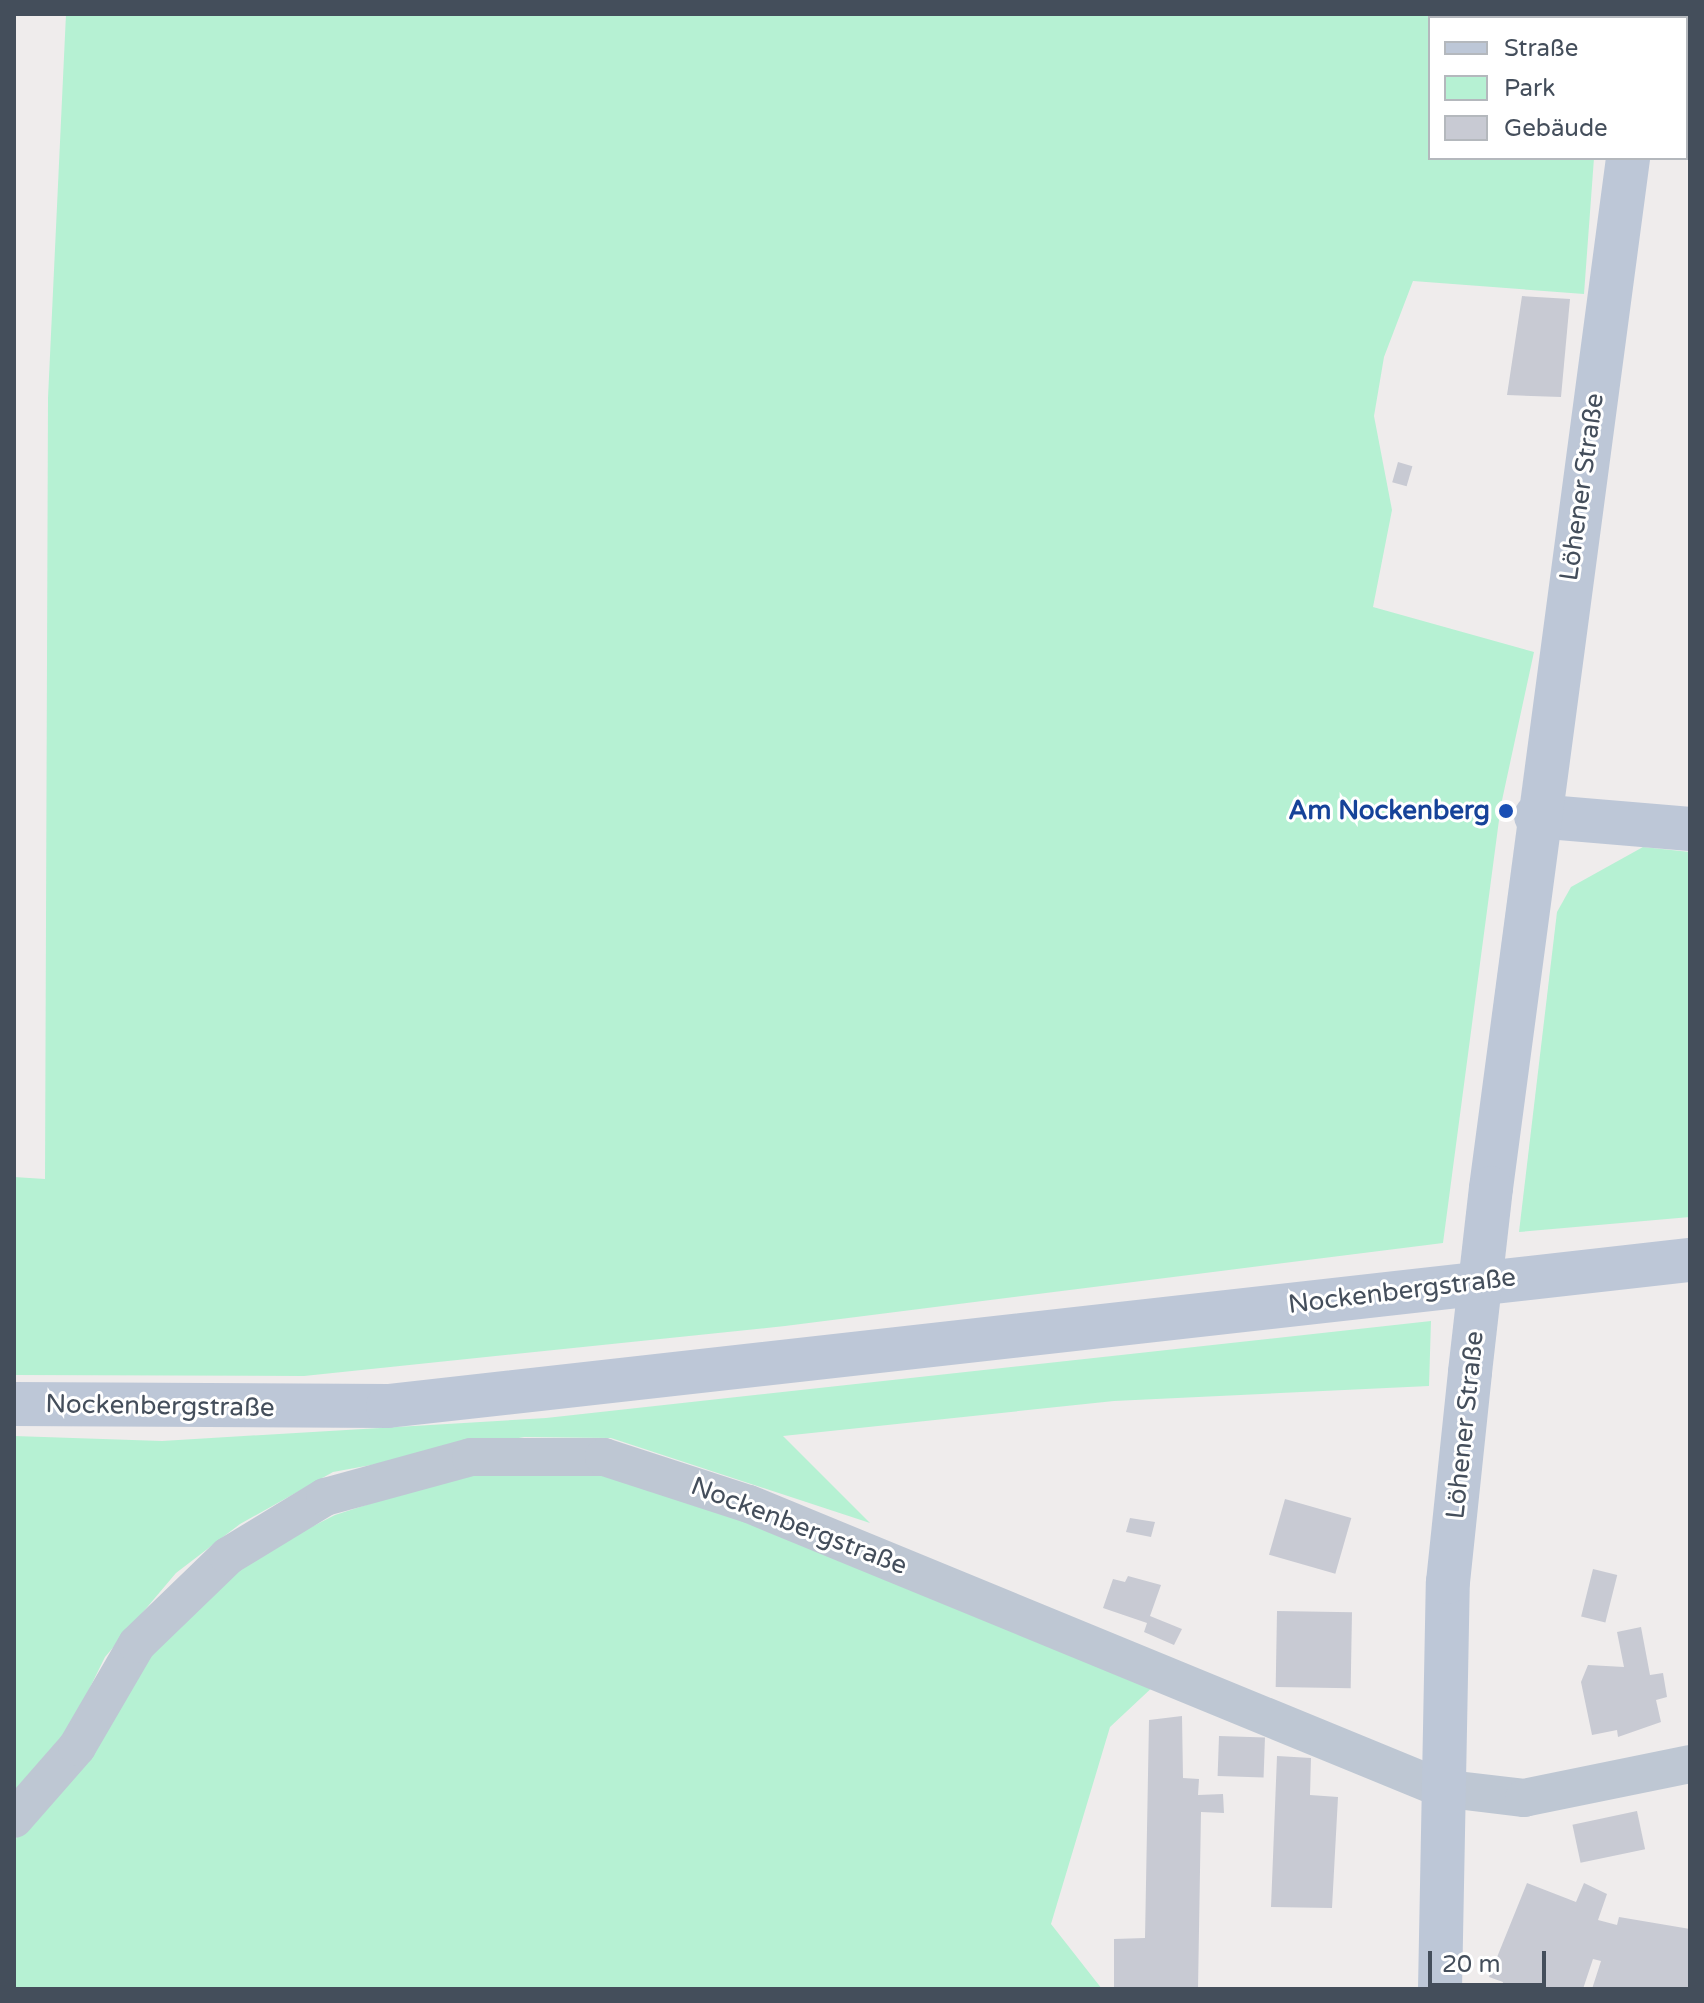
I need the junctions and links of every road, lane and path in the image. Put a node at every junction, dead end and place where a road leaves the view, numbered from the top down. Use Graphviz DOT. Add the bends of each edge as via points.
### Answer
graph roads {
  1 [pos="1628,160"];
  2 [pos="1536,816"];
  3 [pos="1690,829"];
  4 [pos="1690,1260"];
  5 [pos="14,1404"];
  6 [pos="1690,1764"];
  7 [pos="1440,1788"];
  8 [pos="14,1819"];
  9 [pos="1440,1989"];
  1 -- 2 [label="street, Löhener Straße"];
  2 -- 3 [label="street"];
  2 -- 7 [label="street, Löhener Straße, bridge" via="1448,1582"];
  4 -- 5 [label="street, Nockenbergstraße" via="388,1406"];
  6 -- 7 [label="street, Nockenbergstraße" via="1524,1798"];
  7 -- 8 [label="street, Nockenbergstraße" via="749,1504 604,1457 471,1457 325,1497 228,1556 137,1644 77,1747"];
  7 -- 9 [label="street, Löhener Straße"];
}
